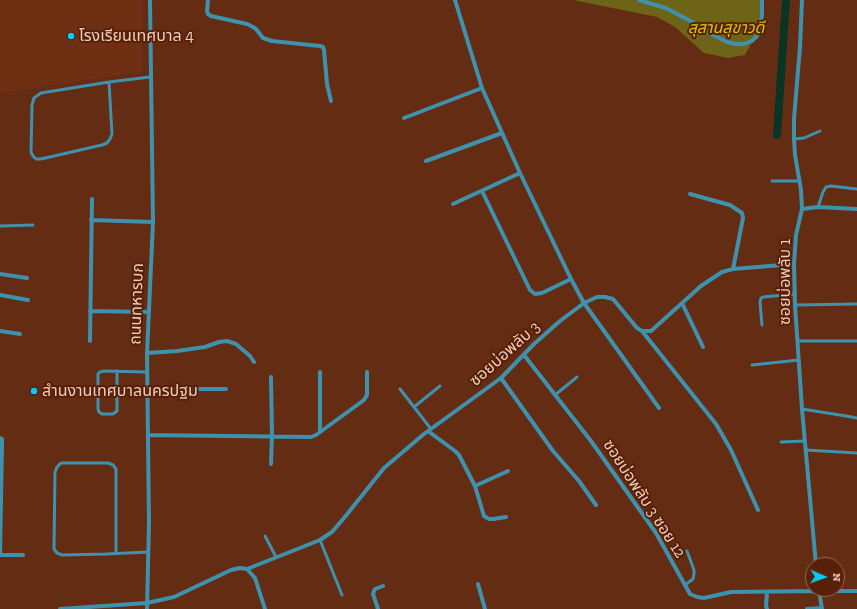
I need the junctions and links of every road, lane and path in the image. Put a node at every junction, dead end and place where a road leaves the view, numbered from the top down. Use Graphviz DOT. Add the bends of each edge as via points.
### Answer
graph roads {
  1 [pos="150,0"];
  2 [pos="208,0"];
  3 [pos="455,0"];
  4 [pos="639,0"];
  5 [pos="762,0"];
  6 [pos="802,0"];
  7 [pos="150,77"];
  8 [pos="109,82"];
  9 [pos="482,88"];
  10 [pos="331,101"];
  11 [pos="404,118"];
  12 [pos="820,131"];
  13 [pos="502,133"];
  14 [pos="794,139"];
  15 [pos="426,161"];
  16 [pos="520,173"];
  17 [pos="772,181"];
  18 [pos="800,181"];
  19 [pos="857,189"];
  20 [pos="482,191"];
  21 [pos="690,194"];
  22 [pos="92,199"];
  23 [pos="453,204"];
  24 [pos="818,207"];
  25 [pos="802,209"];
  26 [pos="857,209"];
  27 [pos="91,220"];
  28 [pos="153,222"];
  29 [pos="33,225"];
  30 [pos="0,226"];
  31 [pos="794,264"];
  32 [pos="733,270"];
  33 [pos="0,274"];
  34 [pos="27,278"];
  35 [pos="572,279"];
  36 [pos="795,294"];
  37 [pos="0,295"];
  38 [pos="28,300"];
  39 [pos="584,303"];
  40 [pos="682,303"];
  41 [pos="857,304"];
  42 [pos="795,305"];
  43 [pos="90,311"];
  44 [pos="149,312"];
  45 [pos="762,325"];
  46 [pos="0,331"];
  47 [pos="642,332"];
  48 [pos="20,334"];
  49 [pos="90,341"];
  50 [pos="798,341"];
  51 [pos="857,341"];
  52 [pos="703,347"];
  53 [pos="147,353"];
  54 [pos="524,355"];
  55 [pos="799,360"];
  56 [pos="254,362"];
  57 [pos="752,365"];
  58 [pos="117,371"];
  59 [pos="147,372"];
  60 [pos="320,372"];
  61 [pos="367,372"];
  62 [pos="271,377"];
  63 [pos="576,377"];
  64 [pos="501,378"];
  65 [pos="440,386"];
  66 [pos="147,389"];
  67 [pos="226,389"];
  68 [pos="400,389"];
  69 [pos="555,395"];
  70 [pos="414,407"];
  71 [pos="658,408"];
  72 [pos="802,409"];
  73 [pos="857,418"];
  74 [pos="430,430"];
  75 [pos="320,432"];
  76 [pos="148,435"];
  77 [pos="272,436"];
  78 [pos="0,438"];
  79 [pos="805,441"];
  80 [pos="782,442"];
  81 [pos="806,450"];
  82 [pos="857,453"];
  83 [pos="271,464"];
  84 [pos="508,471"];
  85 [pos="475,486"];
  86 [pos="596,505"];
  87 [pos="758,510"];
  88 [pos="506,517"];
  89 [pos="265,536"];
  90 [pos="320,540"];
  91 [pos="687,551"];
  92 [pos="148,552"];
  93 [pos="116,553"];
  94 [pos="23,554"];
  95 [pos="0,555"];
  96 [pos="276,557"];
  97 [pos="815,557"];
  98 [pos="247,569"];
  99 [pos="478,584"];
  100 [pos="685,585"];
  101 [pos="383,586"];
  102 [pos="805,591"];
  103 [pos="845,591"];
  104 [pos="857,591"];
  105 [pos="766,592"];
  106 [pos="342,595"];
  107 [pos="820,597"];
  108 [pos="147,603"];
  109 [pos="822,608"];
  110 [pos="60,609"];
  111 [pos="147,609"];
  112 [pos="265,609"];
  113 [pos="378,609"];
  114 [pos="485,609"];
  115 [pos="767,609"];
  116 [pos="807,609"];
  1 -- 7 [label="street, ถนนทหารบก"];
  2 -- 10 [label="street" via="208,14 253,26 263,38 323,47"];
  3 -- 9 [label="street"];
  4 -- 5 [label="street" via="666,8 727,42 744,44 757,36 762,15"];
  6 -- 14 [label="street, ซอยบ่อพลับ 1"];
  7 -- 8 [label="lane"];
  7 -- 28 [label="street, ถนนทหารบก"];
  8 -- 8 [label="lane" via="41,92 34,98 31,152 36,159 107,143 112,134"];
  9 -- 11 [label="street"];
  9 -- 13 [label="street"];
  12 -- 14 [label="lane"];
  13 -- 15 [label="street"];
  13 -- 16 [label="street"];
  14 -- 18 [label="street, ซอยบ่อพลับ 1"];
  16 -- 20 [label="street"];
  16 -- 35 [label="street"];
  17 -- 18 [label="lane"];
  18 -- 25 [label="street, ซอยบ่อพลับ 1"];
  19 -- 24 [label="lane" via="826,187"];
  20 -- 23 [label="street"];
  20 -- 35 [label="street" via="530,290 535,294 542,293"];
  21 -- 32 [label="street" via="730,205 742,213"];
  22 -- 27 [label="street"];
  24 -- 25 [label="street"];
  24 -- 26 [label="street"];
  25 -- 31 [label="street, ซอยบ่อพลับ 1" via="796,235"];
  27 -- 28 [label="street"];
  27 -- 43 [label="street"];
  28 -- 44 [label="street, ถนนทหารบก"];
  29 -- 30 [label="lane"];
  31 -- 32 [label="street"];
  31 -- 36 [label="street, ซอยบ่อพลับ 1"];
  32 -- 40 [label="street" via="722,272"];
  33 -- 34 [label="street"];
  35 -- 39 [label="street"];
  36 -- 42 [label="street, ซอยบ่อพลับ 1"];
  36 -- 45 [label="lane" via="761,298"];
  37 -- 38 [label="street"];
  39 -- 47 [label="street, ซอยบ่อพลับ 3" via="597,297 613,299"];
  39 -- 54 [label="street, ซอยบ่อพลับ 3" via="560,321"];
  39 -- 71 [label="street"];
  40 -- 47 [label="street" via="651,330"];
  40 -- 52 [label="street"];
  41 -- 42 [label="lane"];
  42 -- 50 [label="street, ซอยบ่อพลับ 1"];
  43 -- 44 [label="street"];
  43 -- 49 [label="street"];
  44 -- 53 [label="street, ถนนทหารบก"];
  46 -- 48 [label="street"];
  47 -- 87 [label="street, ซอยบ่อพลับ 3" via="716,424 731,450"];
  50 -- 51 [label="lane"];
  50 -- 55 [label="street, ซอยบ่อพลับ 1"];
  53 -- 56 [label="street" via="205,347 227,341 236,344"];
  53 -- 59 [label="street, ถนนทหารบก"];
  54 -- 64 [label="street, ซอยบ่อพลับ 3"];
  54 -- 69 [label="street, ซอยบ่อพลับ 3 ซอย 12"];
  55 -- 57 [label="lane"];
  55 -- 72 [label="street, ซอยบ่อพลับ 1"];
  58 -- 58 [label="lane" via="117,411 113,414 102,414 98,409 98,374"];
  58 -- 59 [label="lane"];
  59 -- 66 [label="street, ถนนทหารบก"];
  60 -- 75 [label="street"];
  61 -- 75 [label="street" via="367,395 364,400"];
  62 -- 77 [label="street"];
  63 -- 69 [label="lane"];
  64 -- 74 [label="street, ซอยบ่อพลับ 3"];
  64 -- 86 [label="street"];
  65 -- 70 [label="lane"];
  66 -- 67 [label="street"];
  66 -- 76 [label="street, ถนนทหารบก"];
  68 -- 70 [label="lane"];
  69 -- 100 [label="street, ซอยบ่อพลับ 3 ซอย 12" via="592,441 656,533"];
  70 -- 74 [label="lane"];
  72 -- 73 [label="lane"];
  72 -- 79 [label="street, ซอยบ่อพลับ 1"];
  74 -- 85 [label="street" via="455,451"];
  74 -- 90 [label="street, ซอยบ่อพลับ 3" via="384,468 332,532"];
  75 -- 77 [label="street" via="311,436"];
  76 -- 77 [label="street"];
  76 -- 92 [label="street, ถนนทหารบก"];
  77 -- 83 [label="street"];
  78 -- 95 [label="street"];
  79 -- 80 [label="lane"];
  79 -- 81 [label="street, ซอยบ่อพลับ 1"];
  81 -- 82 [label="lane"];
  81 -- 97 [label="street, ซอยบ่อพลับ 1"];
  84 -- 85 [label="street"];
  85 -- 88 [label="street" via="484,516 489,519"];
  89 -- 96 [label="lane"];
  90 -- 96 [label="street, ซอยบ่อพลับ 3"];
  90 -- 106 [label="lane"];
  91 -- 100 [label="lane" via="694,574"];
  92 -- 93 [label="lane"];
  92 -- 108 [label="street, ถนนทหารบก"];
  93 -- 93 [label="lane" via="62,555 54,549 56,472 57,466 61,463 108,463 116,469"];
  94 -- 95 [label="street"];
  96 -- 98 [label="street, ซอยบ่อพลับ 3"];
  98 -- 108 [label="street, ซอยบ่อพลับ 3" via="231,570 174,597"];
  98 -- 112 [label="street" via="255,578"];
  99 -- 114 [label="street"];
  100 -- 105 [label="street, ซอยบ่อพลับ 3 ซอย 12" via="690,594 697,598 731,592"];
  101 -- 113 [label="street" via="374,591"];
  102 -- 105 [label="street, ซอยบ่อพลับ 3 ซอย 12"];
  103 -- 104 [label="street, ซอยบ่อพลับ 3 ซอย 12"];
  105 -- 115 [label="street"];
  107 -- 109 [label="street"];
  108 -- 110 [label="street, ซอยบ่อพลับ 3"];
  108 -- 111 [label="street, ถนนทหารบก"];
  109 -- 116 [label="street"];
}
